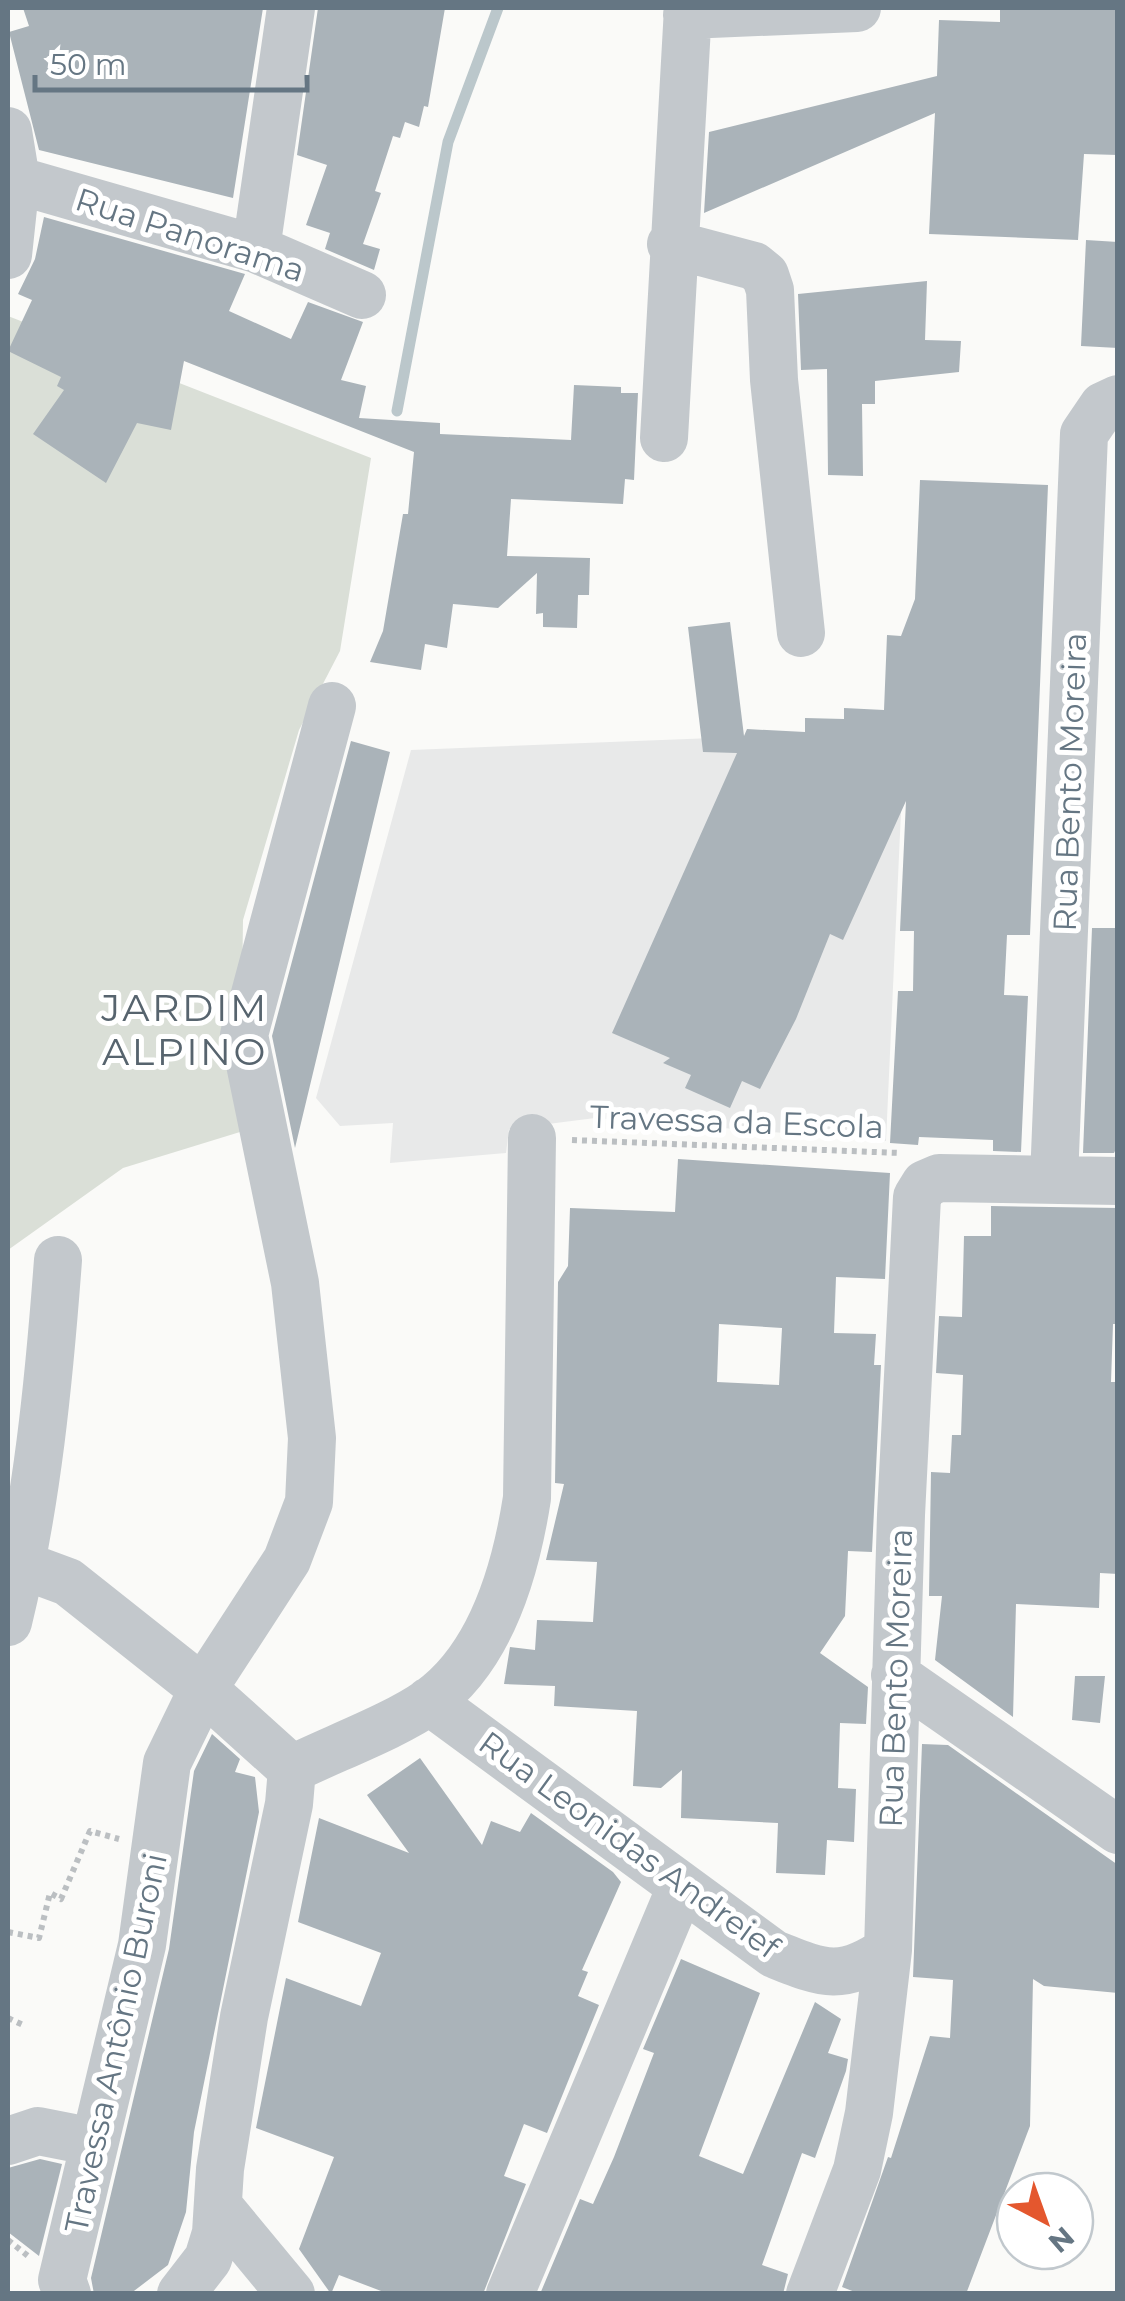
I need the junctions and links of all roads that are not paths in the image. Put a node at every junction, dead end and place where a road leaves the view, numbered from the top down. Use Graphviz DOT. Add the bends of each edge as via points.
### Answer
graph roads {
  1 [pos="291,8"];
  2 [pos="857,8"];
  3 [pos="687,11"];
  4 [pos="8,131"];
  5 [pos="16,180"];
  6 [pos="671,244"];
  7 [pos="256,249"];
  8 [pos="8,255"];
  9 [pos="362,295"];
  10 [pos="1118,400"];
  11 [pos="664,438"];
  12 [pos="801,633"];
  13 [pos="332,706"];
  14 [pos="532,1138"];
  15 [pos="1054,1178"];
  16 [pos="1118,1181"];
  17 [pos="58,1260"];
  18 [pos="22,1565"];
  19 [pos="8,1622"];
  20 [pos="895,1675"];
  21 [pos="203,1689"];
  22 [pos="430,1701"];
  23 [pos="292,1769"];
  24 [pos="1118,1830"];
  25 [pos="681,1887"];
  26 [pos="888,1950"];
  27 [pos="8,2140"];
  28 [pos="94,2142"];
  29 [pos="219,2206"];
  30 [pos="66,2294"];
  31 [pos="181,2294"];
  32 [pos="290,2294"];
  33 [pos="510,2294"];
  34 [pos="810,2294"];
  1 -- 7 [label="street"];
  2 -- 3 [label="street"];
  3 -- 6 [label="street"];
  4 -- 5 [label="street"];
  5 -- 7 [label="street, Rua Panorama"];
  5 -- 8 [label="street"];
  6 -- 11 [label="street"];
  6 -- 12 [label="street" via="754,266 765,275"];
  7 -- 9 [label="street, Rua Panorama"];
  10 -- 15 [label="street, Rua Bento Moreira" via="1103,406 1084,434"];
  13 -- 21 [label="street, Travessa Antônio Buroni" via="244,1034 295,1283 312,1438 309,1502 288,1560"];
  14 -- 22 [label="street" via="527,1498 520,1540 489,1625 466,1664"];
  15 -- 16 [label="street"];
  15 -- 20 [label="street, Rua Bento Moreira" via="939,1178 918,1197"];
  17 -- 18 [label="street"];
  18 -- 19 [label="street"];
  18 -- 21 [label="street" via="68,1582"];
  20 -- 24 [label="street"];
  20 -- 26 [label="street, Rua Bento Moreira"];
  21 -- 23 [label="street"];
  21 -- 28 [label="street, Travessa Antônio Buroni" via="167,1763 142,1945"];
  22 -- 23 [label="street"];
  22 -- 25 [label="street, Rua Leonidas Andreief"];
  23 -- 29 [label="street" via="244,2017"];
  25 -- 26 [label="street, Rua Leonidas Andreief" via="774,1954 825,1974 860,1969"];
  25 -- 33 [label="street"];
  26 -- 34 [label="street, Rua Bento Moreira" via="857,2170"];
  27 -- 28 [label="street" via="38,2132"];
  28 -- 30 [label="street, Travessa Antônio Buroni" via="62,2280"];
  29 -- 31 [label="street" via="208,2260"];
  29 -- 32 [label="street"];
}
